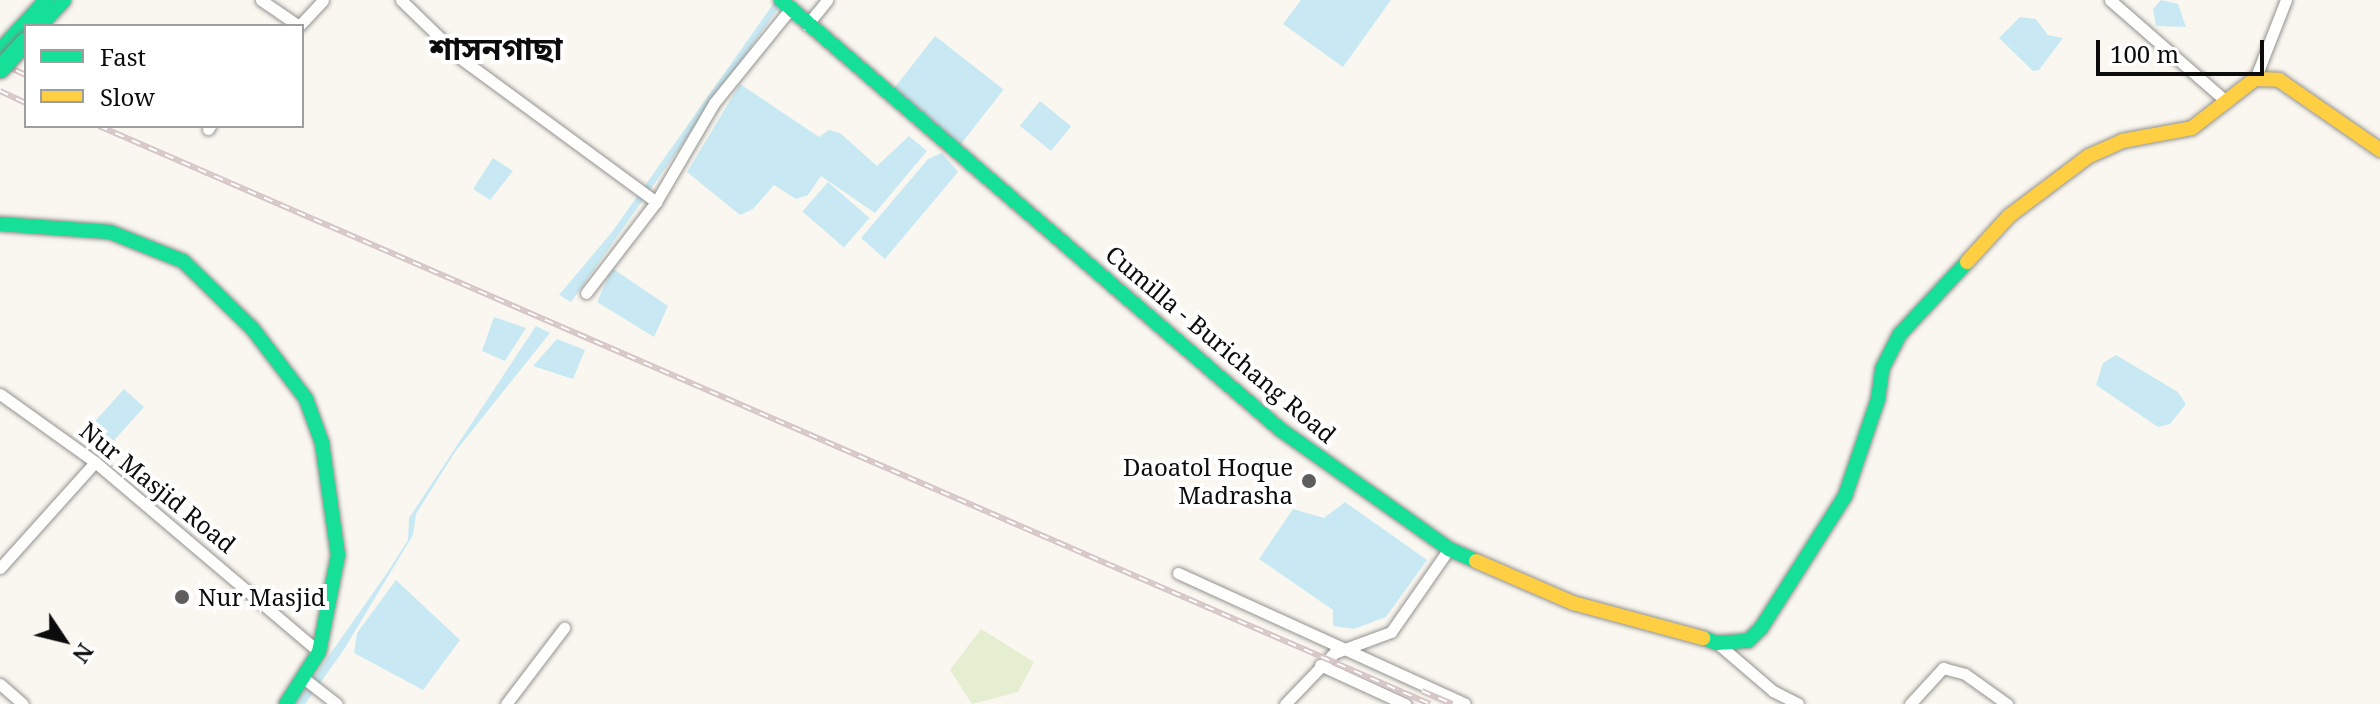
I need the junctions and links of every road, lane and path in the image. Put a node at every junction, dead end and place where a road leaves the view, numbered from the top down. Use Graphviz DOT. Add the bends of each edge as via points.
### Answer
graph roads {
  1 [pos="46,0"];
  2 [pos="64,0"];
  3 [pos="73,0"];
  4 [pos="261,0"];
  5 [pos="323,0"];
  6 [pos="401,0"];
  7 [pos="827,0"];
  8 [pos="2110,0"];
  9 [pos="2286,0"];
  10 [pos="786,5"];
  11 [pos="42,24"];
  12 [pos="50,24"];
  13 [pos="296,24"];
  14 [pos="301,24"];
  15 [pos="807,25"];
  16 [pos="24,43"];
  17 [pos="0,50"];
  18 [pos="24,51"];
  19 [pos="0,69"];
  20 [pos="0,79"];
  21 [pos="2255,79"];
  22 [pos="2227,102"];
  23 [pos="2380,150"];
  24 [pos="652,199"];
  25 [pos="0,224"];
  26 [pos="586,293"];
  27 [pos="0,394"];
  28 [pos="95,462"];
  29 [pos="1449,549"];
  30 [pos="0,568"];
  31 [pos="1178,573"];
  32 [pos="564,628"];
  33 [pos="1717,643"];
  34 [pos="1341,649"];
  35 [pos="319,652"];
  36 [pos="1320,665"];
  37 [pos="0,684"];
  38 [pos="313,685"];
  39 [pos="23,704"];
  40 [pos="286,704"];
  41 [pos="337,704"];
  42 [pos="506,704"];
  43 [pos="1285,704"];
  44 [pos="1405,704"];
  45 [pos="1465,704"];
  46 [pos="1798,704"];
  47 [pos="1910,704"];
  48 [pos="2007,704"];
  1 -- 17 [label="main road"];
  2 -- 11 [label="main road"];
  3 -- 12 [label="main road"];
  4 -- 13 [label="street"];
  5 -- 14 [label="street"];
  6 -- 24 [label="street" via="496,86"];
  7 -- 15 [label="street"];
  8 -- 22 [label="street"];
  9 -- 21 [label="street"];
  10 -- 15 [label="main road, Cumilla - Burichang Road"];
  10 -- 24 [label="street"];
  15 -- 29 [label="main road, Cumilla - Burichang Road" via="1281,430"];
  16 -- 19 [label="main road, bridge"];
  18 -- 20 [label="main road"];
  21 -- 22 [label="main road"];
  21 -- 23 [label="main road" via="2279,80"];
  22 -- 33 [label="main road" via="2192,128 2122,141 2089,156 2009,216 1900,334 1882,369 1878,399 1845,496 1761,628 1748,641"];
  24 -- 26 [label="street"];
  25 -- 35 [label="main road" via="100,230 167,253 211,283 279,361 316,422 336,526 335,577"];
  27 -- 28 [label="street, Nur Masjid Road"];
  28 -- 30 [label="street"];
  28 -- 35 [label="street, Nur Masjid Road"];
  29 -- 33 [label="main road, Cumilla - Burichang Road" via="1573,603 1663,623"];
  29 -- 34 [label="street" via="1391,632"];
  31 -- 34 [label="street"];
  32 -- 42 [label="street"];
  33 -- 46 [label="street" via="1773,691"];
  34 -- 36 [label="street"];
  34 -- 45 [label="street"];
  35 -- 38 [label="main road"];
  36 -- 43 [label="street"];
  36 -- 44 [label="street"];
  37 -- 39 [label="street"];
  38 -- 40 [label="main road"];
  38 -- 41 [label="street"];
  47 -- 48 [label="street" via="1943,668 1965,674"];
}
